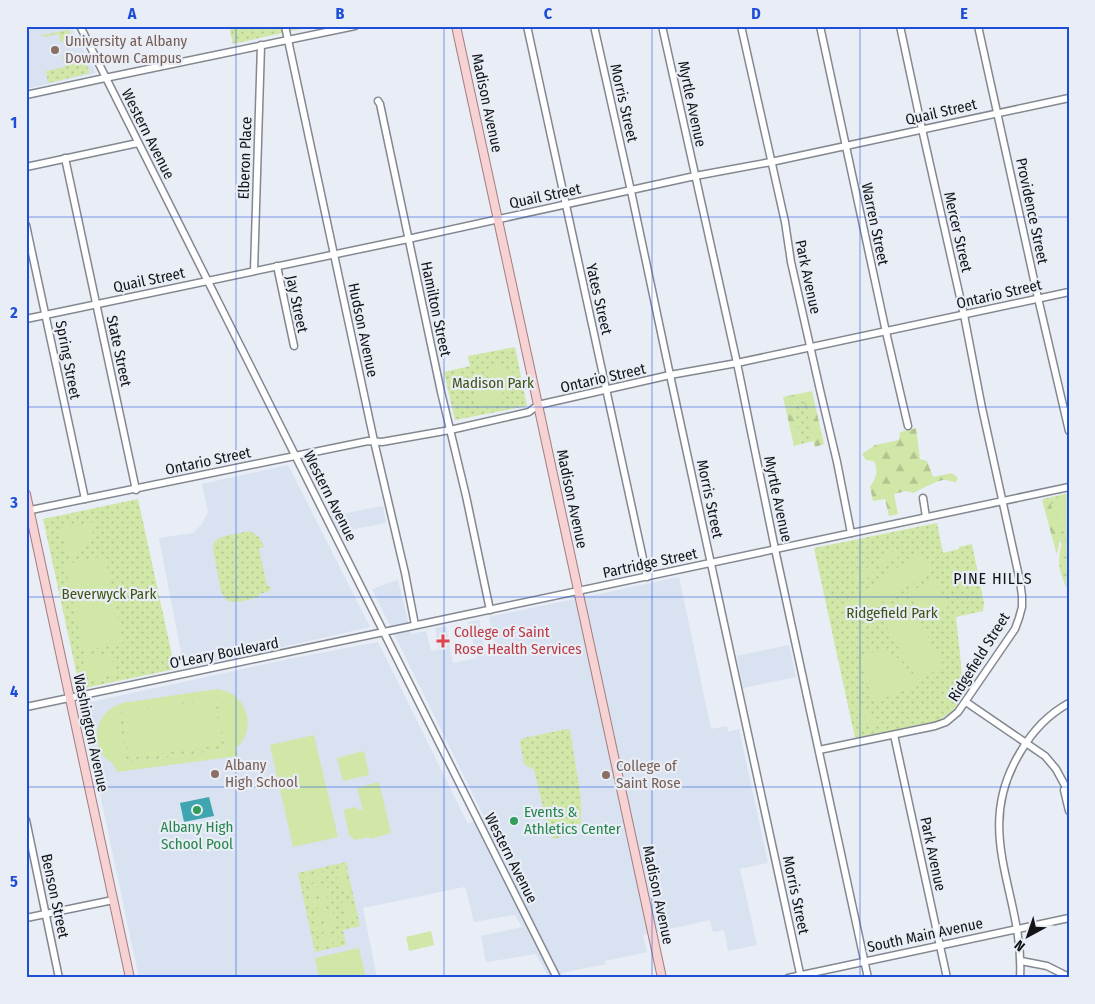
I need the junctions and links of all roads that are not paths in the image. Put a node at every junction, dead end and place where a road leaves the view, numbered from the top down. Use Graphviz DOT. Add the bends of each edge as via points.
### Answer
graph roads {
  1 [pos="80,26"];
  2 [pos="285,26"];
  3 [pos="355,26"];
  4 [pos="456,26"];
  5 [pos="527,26"];
  6 [pos="594,26"];
  7 [pos="662,26"];
  8 [pos="741,26"];
  9 [pos="820,26"];
  10 [pos="900,26"];
  11 [pos="978,26"];
  12 [pos="287,40"];
  13 [pos="261,45"];
  14 [pos="106,78"];
  15 [pos="26,95"];
  16 [pos="1069,98"];
  17 [pos="378,101"];
  18 [pos="997,112"];
  19 [pos="922,130"];
  20 [pos="138,143"];
  21 [pos="846,146"];
  22 [pos="65,158"];
  23 [pos="771,162"];
  24 [pos="26,167"];
  25 [pos="695,176"];
  26 [pos="631,191"];
  27 [pos="565,204"];
  28 [pos="498,219"];
  29 [pos="26,225"];
  30 [pos="408,239"];
  31 [pos="334,254"];
  32 [pos="277,266"];
  33 [pos="254,271"];
  34 [pos="208,281"];
  35 [pos="1069,292"];
  36 [pos="1038,298"];
  37 [pos="96,304"];
  38 [pos="46,315"];
  39 [pos="964,315"];
  40 [pos="26,319"];
  41 [pos="886,332"];
  42 [pos="294,346"];
  43 [pos="811,348"];
  44 [pos="737,363"];
  45 [pos="670,375"];
  46 [pos="607,389"];
  47 [pos="538,405"];
  48 [pos="908,426"];
  49 [pos="450,430"];
  50 [pos="1069,430"];
  51 [pos="374,441"];
  52 [pos="295,455"];
  53 [pos="1069,488"];
  54 [pos="136,490"];
  55 [pos="26,494"];
  56 [pos="923,498"];
  57 [pos="85,499"];
  58 [pos="1002,501"];
  59 [pos="28,511"];
  60 [pos="926,517"];
  61 [pos="851,533"];
  62 [pos="775,549"];
  63 [pos="711,563"];
  64 [pos="647,577"];
  65 [pos="578,591"];
  66 [pos="490,610"];
  67 [pos="415,626"];
  68 [pos="384,632"];
  69 [pos="69,698"];
  70 [pos="966,702"];
  71 [pos="1069,703"];
  72 [pos="26,707"];
  73 [pos="894,735"];
  74 [pos="1026,743"];
  75 [pos="819,750"];
  76 [pos="1063,781"];
  77 [pos="1069,793"];
  78 [pos="1069,811"];
  79 [pos="26,820"];
  80 [pos="113,900"];
  81 [pos="46,914"];
  82 [pos="26,918"];
  83 [pos="1069,918"];
  84 [pos="1017,929"];
  85 [pos="940,946"];
  86 [pos="1021,961"];
  87 [pos="864,962"];
  88 [pos="801,976"];
  89 [pos="1069,977"];
  90 [pos="60,978"];
  91 [pos="130,978"];
  92 [pos="557,978"];
  93 [pos="662,978"];
  94 [pos="788,978"];
  95 [pos="868,978"];
  96 [pos="947,978"];
  97 [pos="1020,978"];
  1 -- 14 [label="street, Western Avenue"];
  2 -- 12 [label="street, Hudson Avenue"];
  3 -- 12 [label="street"];
  4 -- 28 [label="main road, Madison Avenue"];
  5 -- 27 [label="street, Yates Street"];
  6 -- 26 [label="street, Morris Street"];
  7 -- 25 [label="street, Myrtle Avenue"];
  8 -- 23 [label="street, Park Avenue"];
  9 -- 21 [label="street, Warren Street"];
  10 -- 19 [label="street, Mercer Street"];
  11 -- 18 [label="street, Providence Street"];
  12 -- 13 [label="street"];
  12 -- 31 [label="street, Hudson Avenue"];
  13 -- 14 [label="street"];
  13 -- 33 [label="street, Elberon Place"];
  14 -- 15 [label="street"];
  14 -- 20 [label="street, Western Avenue"];
  16 -- 18 [label="street, Quail Street"];
  17 -- 30 [label="street, Hamilton Street"];
  18 -- 19 [label="street, Quail Street"];
  18 -- 36 [label="street, Providence Street"];
  19 -- 21 [label="street, Quail Street"];
  19 -- 39 [label="street, Mercer Street"];
  20 -- 22 [label="street"];
  20 -- 34 [label="street, Western Avenue"];
  21 -- 23 [label="street, Quail Street"];
  21 -- 41 [label="street, Warren Street"];
  22 -- 24 [label="street"];
  22 -- 37 [label="street, State Street"];
  23 -- 25 [label="street, Quail Street"];
  23 -- 43 [label="street, Park Avenue"];
  25 -- 26 [label="street, Quail Street"];
  25 -- 44 [label="street, Myrtle Avenue"];
  26 -- 27 [label="street, Quail Street"];
  26 -- 45 [label="street, Morris Street"];
  27 -- 28 [label="street, Quail Street"];
  27 -- 46 [label="street, Yates Street"];
  28 -- 30 [label="street, Quail Street"];
  28 -- 47 [label="main road, Madison Avenue"];
  29 -- 38 [label="street, Spring Street"];
  30 -- 31 [label="street, Quail Street"];
  30 -- 49 [label="street, Hamilton Street"];
  31 -- 32 [label="street, Quail Street"];
  31 -- 51 [label="street, Hudson Avenue"];
  32 -- 33 [label="street, Quail Street"];
  32 -- 42 [label="street, Jay Street"];
  33 -- 34 [label="street, Quail Street"];
  34 -- 37 [label="street, Quail Street"];
  34 -- 52 [label="street, Western Avenue"];
  35 -- 36 [label="street, Ontario Street"];
  36 -- 39 [label="street, Ontario Street"];
  36 -- 50 [label="street, Providence Street"];
  37 -- 38 [label="street, Quail Street"];
  37 -- 54 [label="street, State Street"];
  38 -- 40 [label="street, Quail Street"];
  38 -- 57 [label="street, Spring Street"];
  39 -- 41 [label="street, Ontario Street"];
  39 -- 58 [label="street, Mercer Street"];
  41 -- 43 [label="street, Ontario Street"];
  41 -- 48 [label="street, Warren Street"];
  43 -- 44 [label="street, Ontario Street"];
  43 -- 61 [label="street, Park Avenue"];
  44 -- 45 [label="street, Ontario Street"];
  44 -- 62 [label="street, Myrtle Avenue"];
  45 -- 46 [label="street, Ontario Street"];
  45 -- 63 [label="street, Morris Street"];
  46 -- 47 [label="street, Ontario Street"];
  46 -- 64 [label="street, Yates Street"];
  47 -- 49 [label="street, Ontario Street" via="529,412"];
  47 -- 65 [label="main road, Madison Avenue"];
  49 -- 51 [label="street, Ontario Street"];
  49 -- 66 [label="street, Hamilton Street"];
  51 -- 52 [label="street, Ontario Street"];
  51 -- 67 [label="street, Hudson Avenue"];
  52 -- 54 [label="street, Ontario Street"];
  52 -- 68 [label="street, Western Avenue"];
  53 -- 58 [label="street, Partridge Street"];
  54 -- 57 [label="street, Ontario Street"];
  55 -- 59 [label="main road, Washington Avenue"];
  56 -- 60 [label="street"];
  57 -- 59 [label="street, Ontario Street"];
  58 -- 60 [label="street, Partridge Street"];
  58 -- 70 [label="street, Ridgefield Street" via="1020,581 1021,612 1011,635"];
  59 -- 69 [label="main road, Washington Avenue"];
  60 -- 61 [label="street, Partridge Street"];
  61 -- 62 [label="street, Partridge Street"];
  62 -- 63 [label="street, Partridge Street"];
  62 -- 75 [label="street, Myrtle Avenue"];
  63 -- 64 [label="street, Partridge Street"];
  63 -- 88 [label="street, Morris Street"];
  64 -- 65 [label="street, Partridge Street"];
  65 -- 66 [label="street, Partridge Street"];
  65 -- 93 [label="main road, Madison Avenue"];
  66 -- 67 [label="street, Partridge Street"];
  67 -- 68 [label="street, Partridge Street"];
  68 -- 69 [label="street, O'Leary Boulevard"];
  68 -- 92 [label="street, Western Avenue"];
  69 -- 72 [label="street"];
  69 -- 80 [label="main road, Washington Avenue"];
  70 -- 73 [label="street, Ridgefield Street" via="943,724"];
  70 -- 74 [label="street"];
  71 -- 74 [label="street" via="1047,719"];
  73 -- 75 [label="street, Ridgefield Street"];
  73 -- 85 [label="street, Park Avenue"];
  74 -- 76 [label="street" via="1049,760"];
  74 -- 84 [label="street" via="1008,775 999,812 1001,853"];
  75 -- 87 [label="street, Myrtle Avenue"];
  76 -- 77 [label="street"];
  76 -- 78 [label="street"];
  79 -- 81 [label="street, Benson Street"];
  80 -- 81 [label="street"];
  80 -- 91 [label="main road, Washington Avenue"];
  81 -- 82 [label="street"];
  81 -- 90 [label="street, Benson Street"];
  83 -- 84 [label="street, South Main Avenue"];
  84 -- 85 [label="street, South Main Avenue"];
  84 -- 86 [label="street"];
  85 -- 87 [label="street, South Main Avenue"];
  85 -- 96 [label="street, Park Avenue"];
  86 -- 89 [label="street" via="1047,966"];
  86 -- 97 [label="street"];
  87 -- 88 [label="street, South Main Avenue"];
  87 -- 95 [label="street, Myrtle Avenue"];
  88 -- 94 [label="street, South Main Avenue"];
}
